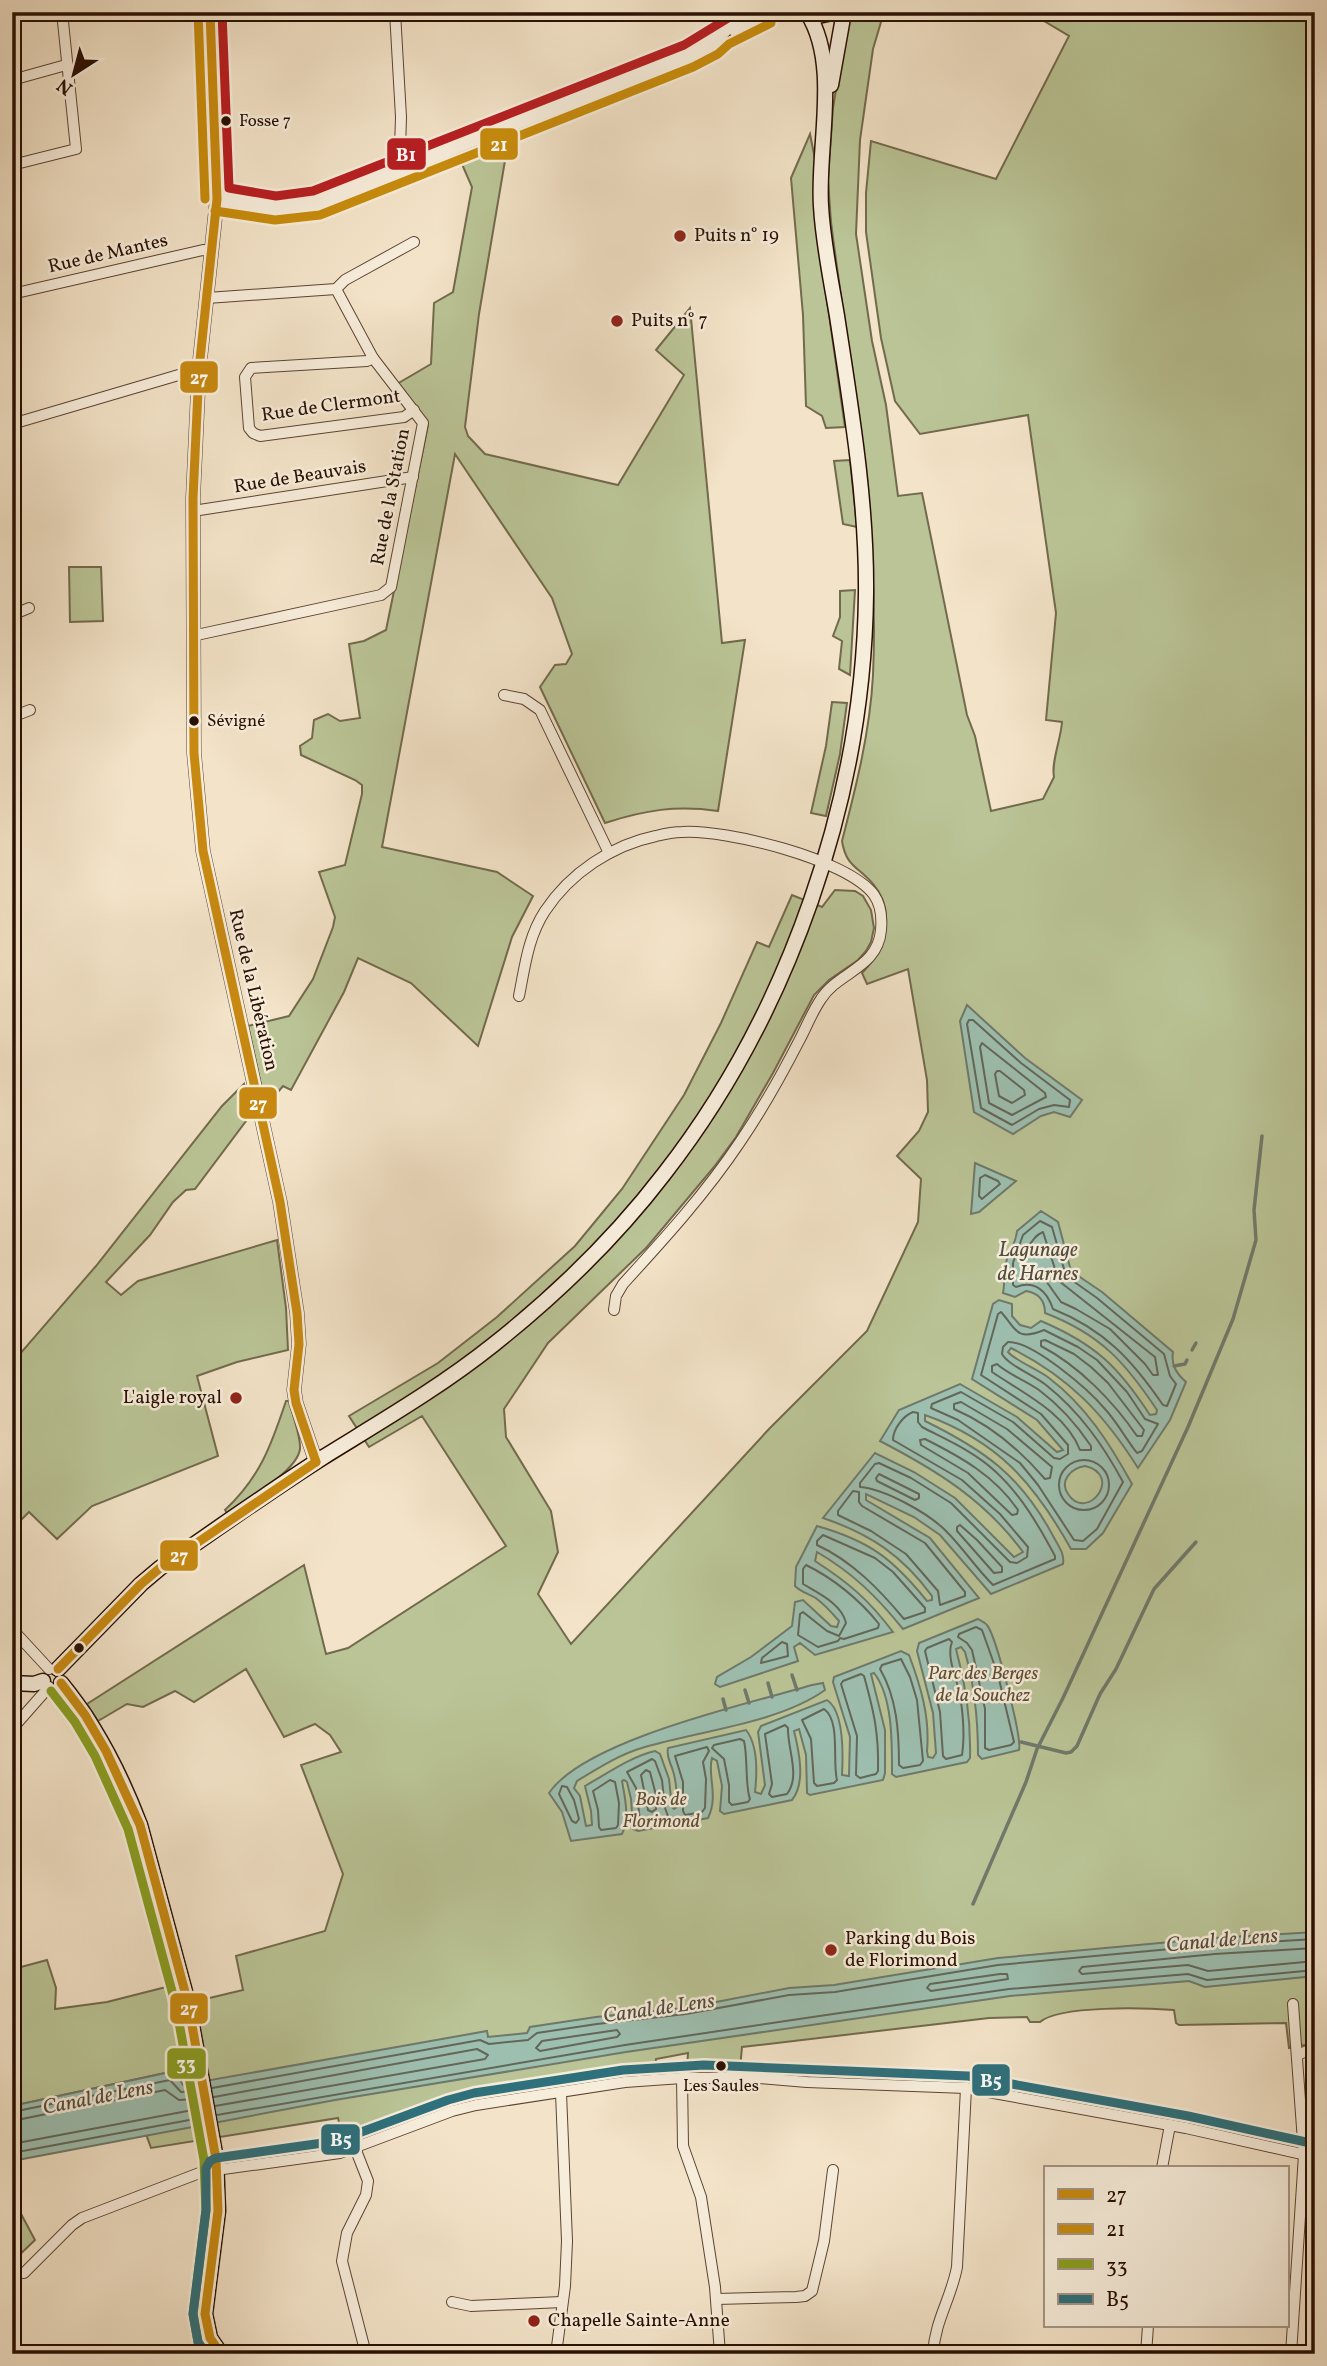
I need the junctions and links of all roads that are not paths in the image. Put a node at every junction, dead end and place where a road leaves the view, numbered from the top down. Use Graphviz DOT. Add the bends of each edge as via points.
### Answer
graph roads {
  1 [pos="62,12"];
  2 [pos="210,12"];
  3 [pos="395,12"];
  4 [pos="742,12"];
  5 [pos="765,12"];
  6 [pos="837,12"];
  7 [pos="844,12"];
  8 [pos="806,13"];
  9 [pos="722,34"];
  10 [pos="66,65"];
  11 [pos="12,80"];
  12 [pos="825,103"];
  13 [pos="410,164"];
  14 [pos="12,165"];
  15 [pos="217,199"];
  16 [pos="414,242"];
  17 [pos="212,251"];
  18 [pos="337,289"];
  19 [pos="12,294"];
  20 [pos="207,299"];
  21 [pos="373,358"];
  22 [pos="199,369"];
  23 [pos="414,410"];
  24 [pos="12,424"];
  25 [pos="413,477"];
  26 [pos="193,511"];
  27 [pos="29,608"];
  28 [pos="12,615"];
  29 [pos="192,636"];
  30 [pos="504,695"];
  31 [pos="30,710"];
  32 [pos="12,717"];
  33 [pos="609,853"];
  34 [pos="823,863"];
  35 [pos="519,996"];
  36 [pos="614,1310"];
  37 [pos="316,1462"];
  38 [pos="12,1629"];
  39 [pos="52,1678"];
  40 [pos="12,1684"];
  41 [pos="12,1729"];
  42 [pos="1293,2004"];
  43 [pos="1315,2048"];
  44 [pos="1297,2055"];
  45 [pos="682,2078"];
  46 [pos="965,2088"];
  47 [pos="561,2093"];
  48 [pos="1170,2125"];
  49 [pos="355,2148"];
  50 [pos="1309,2156"];
  51 [pos="1162,2166"];
  52 [pos="218,2170"];
  53 [pos="833,2170"];
  54 [pos="15,2273"];
  55 [pos="716,2299"];
  56 [pos="452,2302"];
  57 [pos="562,2302"];
  58 [pos="1148,2328"];
  59 [pos="220,2354"];
  60 [pos="366,2354"];
  61 [pos="556,2354"];
  62 [pos="720,2354"];
  63 [pos="933,2354"];
  64 [pos="1146,2354"];
  65 [pos="1291,2354"];
  1 -- 10 [label="street"];
  2 -- 15 [label="main road"];
  3 -- 13 [label="street" via="400,149"];
  4 -- 9 [label="main road"];
  5 -- 9 [label="main road"];
  6 -- 8 [label="main road"];
  7 -- 12 [label="main road"];
  8 -- 12 [label="main road" via="819,34 825,60"];
  9 -- 13 [label="main road" via="689,56"];
  10 -- 11 [label="street"];
  10 -- 14 [label="street" via="76,149"];
  12 -- 34 [label="main road" via="821,208 850,402 863,515 866,594 853,735"];
  13 -- 15 [label="main road" via="316,203 276,208"];
  15 -- 17 [label="street, Rue de la Libération"];
  16 -- 18 [label="street" via="345,280"];
  17 -- 19 [label="street, Rue de Mantes"];
  17 -- 20 [label="street, Rue de la Libération"];
  18 -- 20 [label="street"];
  18 -- 21 [label="street"];
  20 -- 22 [label="street, Rue de la Libération"];
  21 -- 23 [label="street"];
  21 -- 23 [label="street, Rue de Clermont" via="251,368 245,377 249,428 260,436 404,416"];
  22 -- 24 [label="street"];
  22 -- 26 [label="street, Rue de la Libération"];
  23 -- 25 [label="street, Rue de la Station" via="424,423"];
  25 -- 26 [label="street, Rue de Beauvais"];
  25 -- 29 [label="street, Rue de la Station" via="387,593"];
  26 -- 29 [label="street, Rue de la Libération"];
  27 -- 28 [label="street"];
  29 -- 37 [label="street, Rue de la Libération" via="196,794 203,851 280,1202 297,1313 296,1403"];
  30 -- 33 [label="street" via="524,699 540,710"];
  31 -- 32 [label="street"];
  33 -- 34 [label="street" via="629,843 683,832 792,850"];
  33 -- 35 [label="street" via="580,872 544,911 529,942"];
  34 -- 36 [label="street" via="843,871 875,896 881,932 877,947 859,969 822,997 741,1141 687,1213 623,1284"];
  34 -- 37 [label="main road" via="751,1038 697,1127 632,1214 495,1343"];
  37 -- 39 [label="main road" via="160,1569"];
  38 -- 39 [label="street"];
  39 -- 40 [label="main road" via="34,1685"];
  39 -- 41 [label="street"];
  39 -- 52 [label="main road" via="111,1760 140,1825 188,2003"];
  42 -- 44 [label="street"];
  43 -- 44 [label="street"];
  44 -- 50 [label="street"];
  45 -- 46 [label="street"];
  45 -- 47 [label="street"];
  45 -- 55 [label="street" via="683,2146 701,2197"];
  46 -- 48 [label="street"];
  46 -- 63 [label="street" via="957,2267 934,2332"];
  47 -- 49 [label="street" via="452,2111"];
  47 -- 57 [label="street" via="567,2241"];
  48 -- 50 [label="street"];
  48 -- 51 [label="street"];
  49 -- 52 [label="street"];
  49 -- 60 [label="street" via="368,2181 347,2233 342,2261"];
  50 -- 65 [label="street"];
  52 -- 54 [label="street" via="201,2172 82,2218 24,2273"];
  52 -- 59 [label="main road" via="218,2211 205,2314 210,2338"];
  53 -- 55 [label="street" via="823,2249 812,2291 796,2297"];
  55 -- 62 [label="street"];
  56 -- 57 [label="street" via="471,2306"];
  57 -- 61 [label="street"];
  58 -- 64 [label="street"];
}
